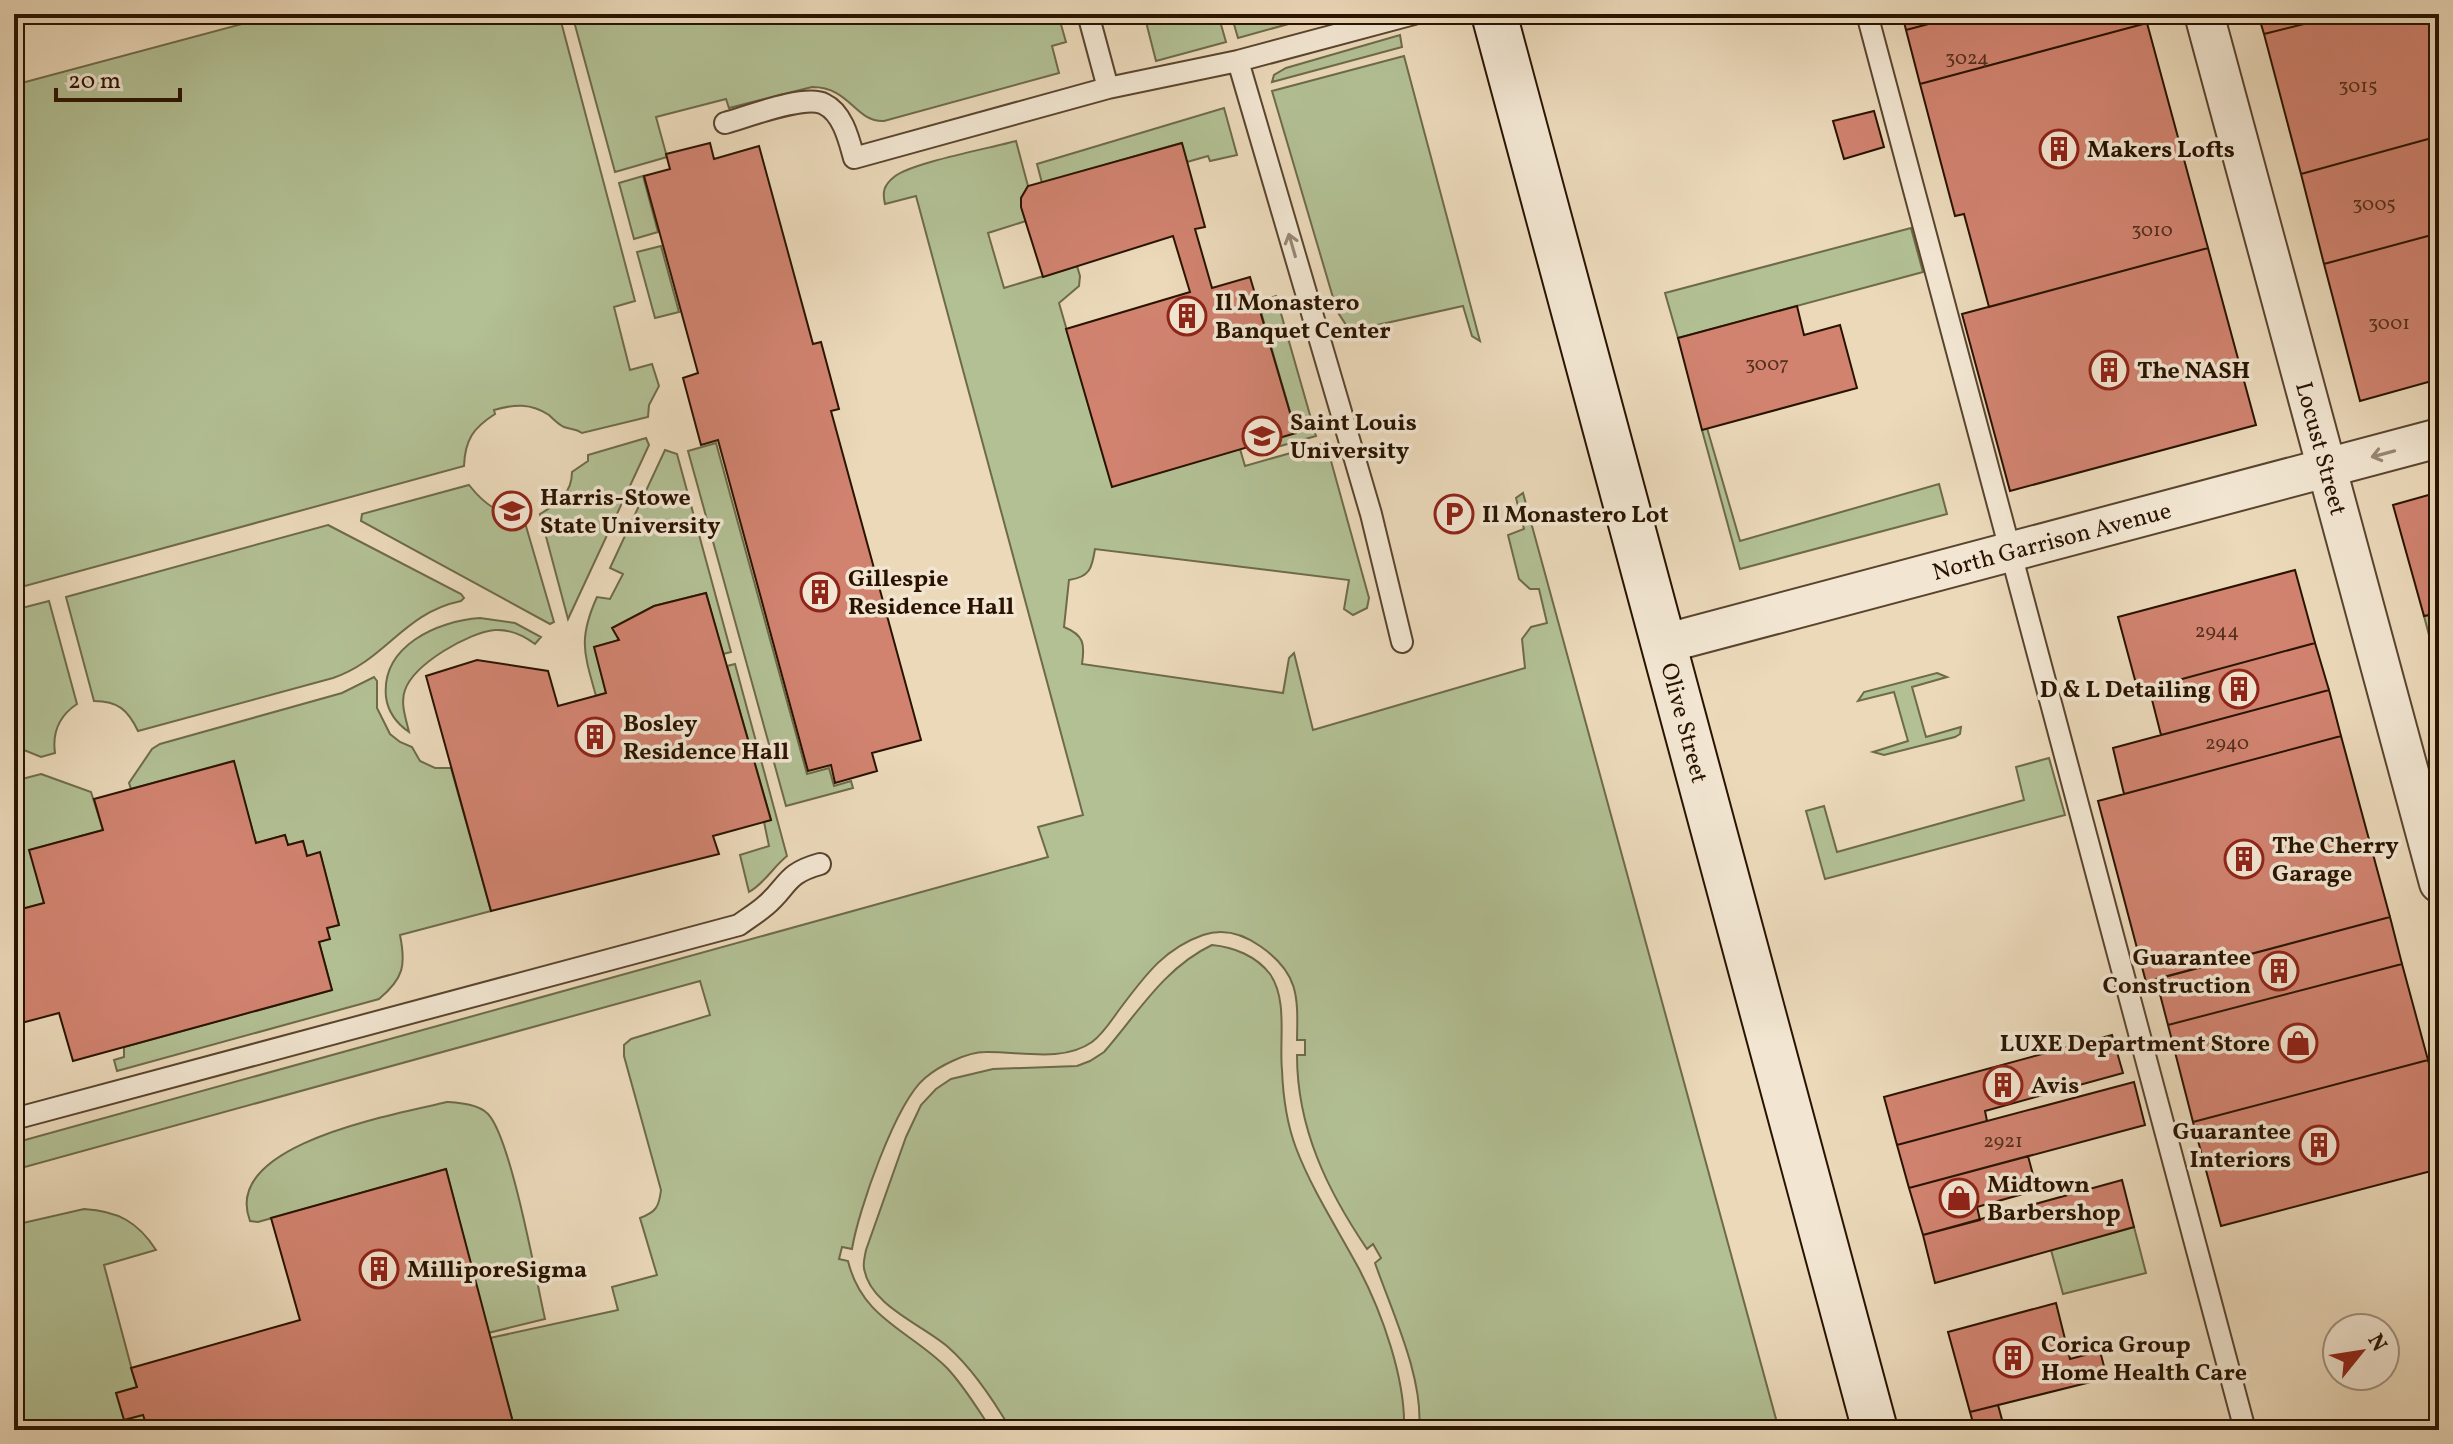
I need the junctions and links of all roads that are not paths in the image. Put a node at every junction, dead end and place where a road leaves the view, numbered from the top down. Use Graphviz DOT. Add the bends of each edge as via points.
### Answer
graph roads {
  1 [pos="1088,14"];
  2 [pos="1414,14"];
  3 [pos="1494,14"];
  4 [pos="1867,14"];
  5 [pos="2204,14"];
  6 [pos="1238,61"];
  7 [pos="1108,88"];
  8 [pos="725,123"];
  9 [pos="2439,438"];
  10 [pos="2328,470"];
  11 [pos="2012,553"];
  12 [pos="1402,642"];
  13 [pos="1663,644"];
  14 [pos="820,864"];
  15 [pos="2439,883"];
  16 [pos="14,1119"];
  17 [pos="1875,1430"];
  18 [pos="2245,1430"];
  1 -- 7 [label="lane"];
  2 -- 6 [label="lane"];
  3 -- 13 [label="main road, Olive Street"];
  4 -- 11 [label="lane"];
  5 -- 10 [label="street, Locust Street"];
  6 -- 7 [label="lane"];
  12 -- 6 [label="lane, one-way" via="1371,514"];
  7 -- 8 [label="lane" via="854,158 839,118 825,104 808,101"];
  9 -- 10 [label="street, North Garrison Avenue, one-way"];
  10 -- 11 [label="street, North Garrison Avenue"];
  10 -- 15 [label="street, Locust Street"];
  11 -- 13 [label="street, North Garrison Avenue"];
  11 -- 18 [label="lane"];
  13 -- 17 [label="main road, Olive Street"];
  14 -- 16 [label="lane" via="787,880 763,908 739,925"];
}
